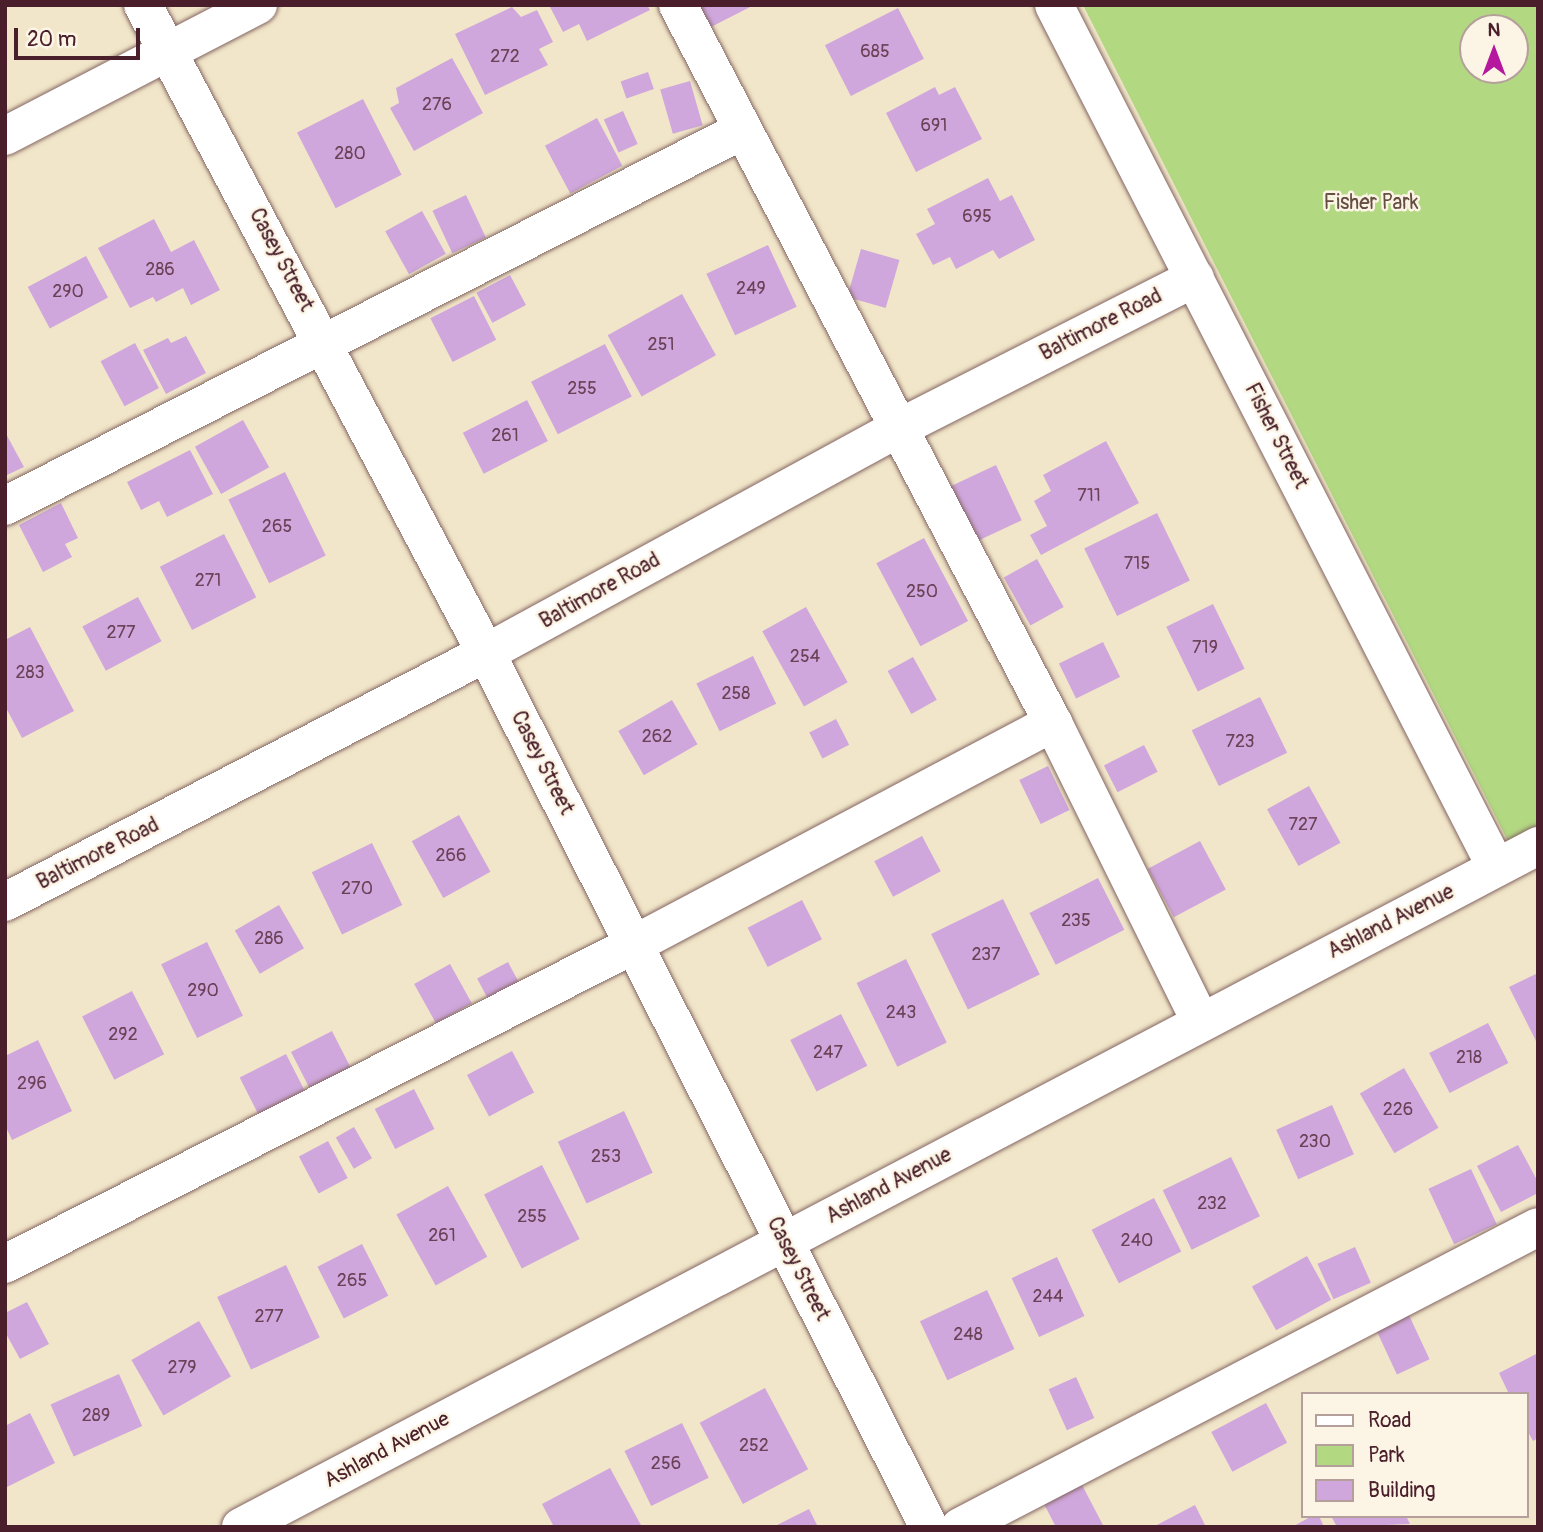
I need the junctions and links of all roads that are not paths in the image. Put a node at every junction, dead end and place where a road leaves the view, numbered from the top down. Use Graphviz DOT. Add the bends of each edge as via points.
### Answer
graph roads {
  1 [pos="143,5"];
  2 [pos="258,5"];
  3 [pos="678,5"];
  4 [pos="1054,5"];
  5 [pos="168,51"];
  6 [pos="743,130"];
  7 [pos="5,136"];
  8 [pos="1195,278"];
  9 [pos="325,342"];
  10 [pos="897,429"];
  11 [pos="5,506"];
  12 [pos="486,653"];
  13 [pos="1053,723"];
  14 [pos="1538,846"];
  15 [pos="1496,867"];
  16 [pos="5,902"];
  17 [pos="635,944"];
  18 [pos="1200,1021"];
  19 [pos="1538,1227"];
  20 [pos="785,1241"];
  21 [pos="5,1264"];
  22 [pos="241,1527"];
  23 [pos="929,1527"];
  24 [pos="960,1527"];
  1 -- 5 [label="street, Casey Street"];
  2 -- 5 [label="street"];
  3 -- 6 [label="street"];
  4 -- 8 [label="street, Fisher Street"];
  5 -- 7 [label="street"];
  5 -- 9 [label="street, Casey Street"];
  6 -- 9 [label="street"];
  6 -- 10 [label="street"];
  8 -- 10 [label="street, Baltimore Road"];
  8 -- 15 [label="street, Fisher Street"];
  9 -- 11 [label="street"];
  9 -- 12 [label="street, Casey Street"];
  10 -- 12 [label="street, Baltimore Road"];
  10 -- 13 [label="street"];
  12 -- 16 [label="street, Baltimore Road"];
  12 -- 17 [label="street, Casey Street"];
  13 -- 17 [label="street"];
  13 -- 18 [label="street"];
  14 -- 15 [label="street, Ashland Avenue"];
  15 -- 18 [label="street, Ashland Avenue"];
  17 -- 20 [label="street, Casey Street"];
  17 -- 21 [label="street"];
  18 -- 20 [label="street, Ashland Avenue"];
  19 -- 24 [label="street"];
  20 -- 22 [label="street, Ashland Avenue"];
  20 -- 23 [label="street, Casey Street"];
}
